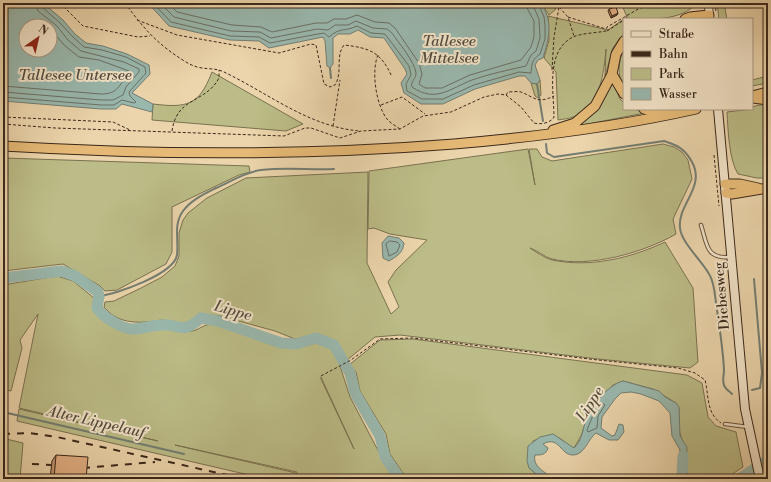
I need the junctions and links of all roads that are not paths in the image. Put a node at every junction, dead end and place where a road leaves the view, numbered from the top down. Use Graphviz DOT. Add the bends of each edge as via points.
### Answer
graph roads {
  1 [pos="708,3"];
  2 [pos="712,15"];
  3 [pos="688,18"];
  4 [pos="623,43"];
  5 [pos="612,74"];
  6 [pos="623,92"];
  7 [pos="768,92"];
  8 [pos="753,97"];
  9 [pos="753,97"];
  10 [pos="768,100"];
  11 [pos="650,110"];
  12 [pos="691,110"];
  13 [pos="718,110"];
  14 [pos="672,114"];
  15 [pos="525,138"];
  16 [pos="3,146"];
  17 [pos="726,189"];
  18 [pos="764,189"];
  19 [pos="701,225"];
  20 [pos="732,257"];
  21 [pos="725,424"];
  22 [pos="749,427"];
  23 [pos="760,477"];
  1 -- 2 [label="street"];
  2 -- 3 [label="highway"];
  4 -- 5 [label="highway" via="616,54"];
  5 -- 6 [label="highway"];
  5 -- 15 [label="highway" via="595,106 575,123"];
  7 -- 8 [label="highway"];
  9 -- 10 [label="highway"];
  11 -- 14 [label="highway"];
  12 -- 14 [label="highway"];
  13 -- 17 [label="main road, Diebesweg"];
  14 -- 15 [label="highway" via="597,129"];
  15 -- 16 [label="highway" via="371,150 266,152 166,152"];
  17 -- 18 [label="highway" via="736,194"];
  17 -- 20 [label="main road, Diebesweg"];
  19 -- 20 [label="lane" via="712,254 717,257"];
  20 -- 22 [label="main road, Diebesweg" via="741,373"];
  21 -- 22 [label="lane"];
  22 -- 23 [label="main road, Diebesweg"];
}
